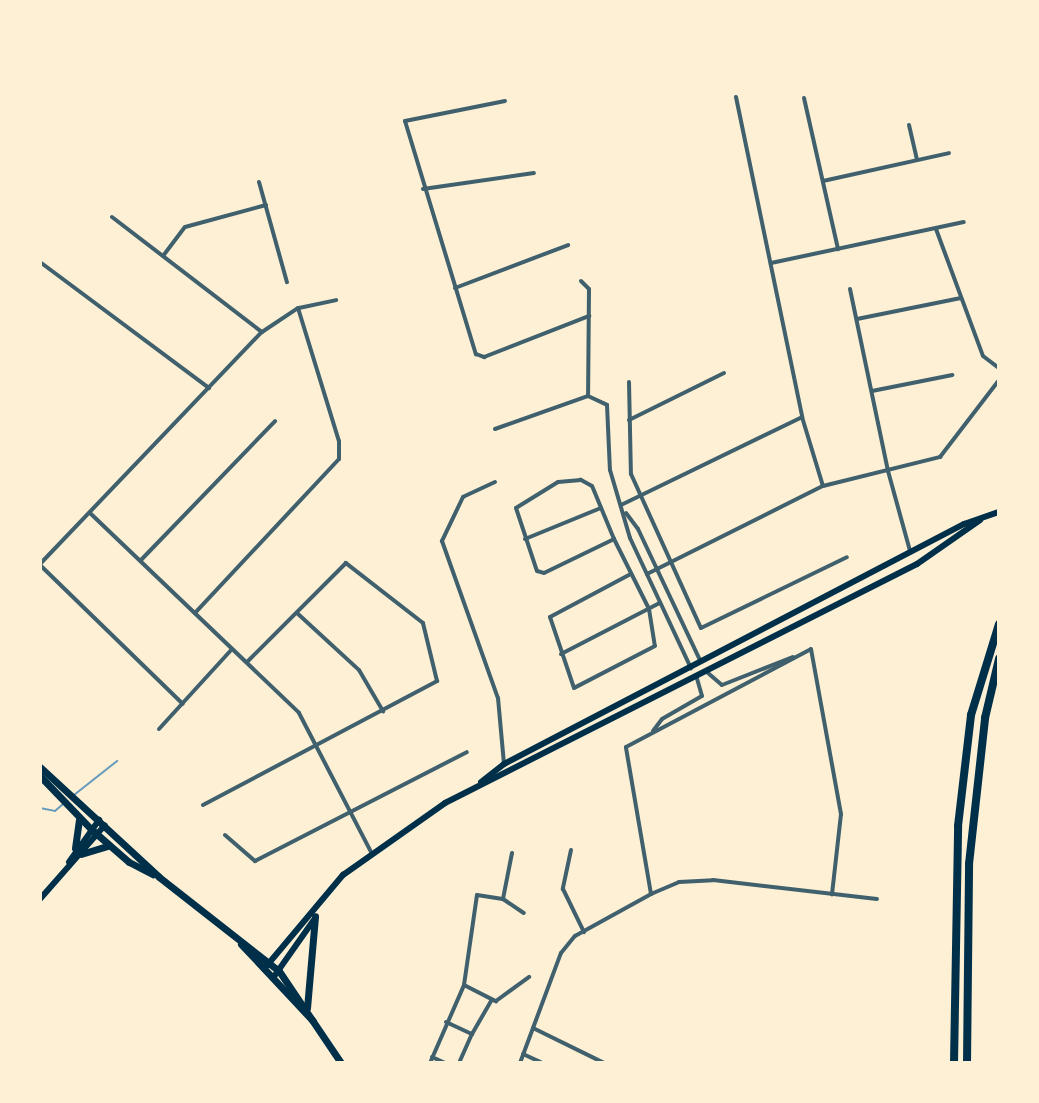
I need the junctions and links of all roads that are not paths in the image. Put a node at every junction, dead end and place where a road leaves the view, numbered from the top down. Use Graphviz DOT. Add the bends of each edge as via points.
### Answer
graph roads {
  1 [pos="736,97"];
  2 [pos="804,98"];
  3 [pos="505,101"];
  4 [pos="909,125"];
  5 [pos="949,153"];
  6 [pos="917,160"];
  7 [pos="534,173"];
  8 [pos="823,181"];
  9 [pos="259,182"];
  10 [pos="423,189"];
  11 [pos="266,205"];
  12 [pos="112,217"];
  13 [pos="964,222"];
  14 [pos="936,229"];
  15 [pos="568,245"];
  16 [pos="838,249"];
  17 [pos="163,256"];
  18 [pos="40,262"];
  19 [pos="770,264"];
  20 [pos="581,281"];
  21 [pos="287,282"];
  22 [pos="455,288"];
  23 [pos="850,289"];
  24 [pos="961,298"];
  25 [pos="336,300"];
  26 [pos="298,308"];
  27 [pos="589,316"];
  28 [pos="856,319"];
  29 [pos="262,332"];
  30 [pos="999,368"];
  31 [pos="724,373"];
  32 [pos="952,375"];
  33 [pos="999,380"];
  34 [pos="629,382"];
  35 [pos="209,388"];
  36 [pos="871,391"];
  37 [pos="588,396"];
  38 [pos="802,417"];
  39 [pos="629,420"];
  40 [pos="275,421"];
  41 [pos="495,429"];
  42 [pos="888,471"];
  43 [pos="495,482"];
  44 [pos="823,486"];
  45 [pos="641,497"];
  46 [pos="620,505"];
  47 [pos="601,508"];
  48 [pos="90,512"];
  49 [pos="624,512"];
  50 [pos="999,512"];
  51 [pos="980,520"];
  52 [pos="525,539"];
  53 [pos="614,539"];
  54 [pos="911,554"];
  55 [pos="847,557"];
  56 [pos="141,561"];
  57 [pos="670,563"];
  58 [pos="40,565"];
  59 [pos="657,569"];
  60 [pos="631,574"];
  61 [pos="647,574"];
  62 [pos="660,603"];
  63 [pos="649,609"];
  64 [pos="195,613"];
  65 [pos="297,613"];
  66 [pos="999,624"];
  67 [pos="232,649"];
  68 [pos="561,654"];
  69 [pos="796,657"];
  70 [pos="999,659"];
  71 [pos="247,662"];
  72 [pos="701,663"];
  73 [pos="691,668"];
  74 [pos="708,673"];
  75 [pos="697,679"];
  76 [pos="183,704"];
  77 [pos="383,711"];
  78 [pos="159,729"];
  79 [pos="652,733"];
  80 [pos="316,746"];
  81 [pos="467,752"];
  82 [pos="504,764"];
  83 [pos="40,767"];
  84 [pos="40,776"];
  85 [pos="481,782"];
  86 [pos="62,792"];
  87 [pos="203,805"];
  88 [pos="72,810"];
  89 [pos="350,813"];
  90 [pos="102,823"];
  91 [pos="94,832"];
  92 [pos="225,835"];
  93 [pos="113,849"];
  94 [pos="571,850"];
  95 [pos="78,851"];
  96 [pos="371,852"];
  97 [pos="512,853"];
  98 [pos="159,877"];
  99 [pos="651,894"];
  100 [pos="832,894"];
  101 [pos="40,899"];
  102 [pos="503,899"];
  103 [pos="877,899"];
  104 [pos="323,900"];
  105 [pos="524,913"];
  106 [pos="315,916"];
  107 [pos="584,932"];
  108 [pos="267,966"];
  109 [pos="276,974"];
  110 [pos="529,977"];
  111 [pos="464,985"];
  112 [pos="492,1000"];
  113 [pos="307,1008"];
  114 [pos="313,1021"];
  115 [pos="446,1022"];
  116 [pos="533,1028"];
  117 [pos="472,1034"];
  118 [pos="523,1054"];
  119 [pos="432,1057"];
  120 [pos="341,1063"];
  121 [pos="430,1063"];
  122 [pos="445,1063"];
  123 [pos="459,1063"];
  124 [pos="520,1063"];
  125 [pos="542,1063"];
  126 [pos="604,1063"];
  127 [pos="954,1063"];
  128 [pos="967,1063"];
  1 -- 19 [label="street"];
  2 -- 8 [label="street"];
  3 -- 10 [label="street" via="408,118 405,126"];
  4 -- 6 [label="street"];
  5 -- 6 [label="street"];
  6 -- 8 [label="street"];
  7 -- 10 [label="street"];
  8 -- 16 [label="street"];
  9 -- 11 [label="street"];
  10 -- 22 [label="street"];
  11 -- 17 [label="street" via="185,227"];
  11 -- 21 [label="street"];
  12 -- 17 [label="street"];
  13 -- 14 [label="street"];
  14 -- 16 [label="street"];
  14 -- 24 [label="street"];
  15 -- 22 [label="street"];
  16 -- 19 [label="street"];
  17 -- 29 [label="street"];
  18 -- 35 [label="street"];
  19 -- 38 [label="street"];
  20 -- 27 [label="street" via="589,289"];
  22 -- 27 [label="street" via="479,357"];
  23 -- 28 [label="street"];
  24 -- 28 [label="street"];
  24 -- 30 [label="street" via="983,356"];
  25 -- 26 [label="street"];
  26 -- 29 [label="street"];
  26 -- 64 [label="street" via="339,441 339,459"];
  27 -- 37 [label="street"];
  28 -- 36 [label="street"];
  29 -- 35 [label="street"];
  31 -- 39 [label="street"];
  32 -- 36 [label="street"];
  33 -- 42 [label="street" via="940,457"];
  34 -- 39 [label="street"];
  35 -- 48 [label="street"];
  36 -- 42 [label="street"];
  37 -- 41 [label="street"];
  37 -- 46 [label="street" via="607,405 610,470"];
  38 -- 44 [label="street"];
  38 -- 45 [label="street"];
  39 -- 45 [label="street" via="631,474"];
  40 -- 56 [label="street"];
  42 -- 44 [label="street"];
  42 -- 54 [label="street"];
  43 -- 82 [label="street" via="463,497 442,541 498,698"];
  44 -- 57 [label="street"];
  45 -- 46 [label="street"];
  45 -- 57 [label="street"];
  46 -- 49 [label="street"];
  47 -- 52 [label="street"];
  47 -- 52 [label="street" via="585,482 558,482 516,508"];
  47 -- 53 [label="street"];
  48 -- 56 [label="street"];
  48 -- 58 [label="street"];
  49 -- 59 [label="street"];
  49 -- 61 [label="street"];
  50 -- 51 [label="main road"];
  51 -- 54 [label="main road"];
  51 -- 74 [label="main road" via="917,564"];
  52 -- 53 [label="street" via="535,568 542,573"];
  53 -- 60 [label="street"];
  54 -- 72 [label="main road"];
  55 -- 57 [label="street" via="701,628"];
  56 -- 64 [label="street"];
  57 -- 59 [label="street"];
  58 -- 76 [label="street"];
  59 -- 61 [label="street"];
  59 -- 72 [label="street"];
  60 -- 63 [label="street"];
  60 -- 68 [label="street" via="552,614"];
  61 -- 62 [label="street"];
  62 -- 63 [label="street"];
  62 -- 73 [label="street"];
  63 -- 68 [label="street"];
  63 -- 68 [label="street" via="655,646 581,689 569,683"];
  64 -- 67 [label="street"];
  65 -- 71 [label="street"];
  65 -- 77 [label="street" via="359,670"];
  65 -- 77 [label="street" via="346,563 423,623 437,681"];
  66 -- 127 [label="highway" via="971,715 958,826"];
  67 -- 71 [label="street"];
  67 -- 76 [label="street"];
  69 -- 74 [label="street" via="722,685"];
  69 -- 79 [label="street"];
  69 -- 100 [label="street" via="811,649 840,808"];
  70 -- 128 [label="highway" via="985,718 969,864"];
  71 -- 80 [label="street" via="299,713"];
  72 -- 73 [label="main road"];
  72 -- 74 [label="main road"];
  73 -- 75 [label="main road"];
  73 -- 82 [label="main road"];
  74 -- 75 [label="main road"];
  75 -- 79 [label="street" via="702,696 662,719"];
  75 -- 85 [label="main road"];
  76 -- 78 [label="street"];
  77 -- 80 [label="street"];
  79 -- 99 [label="street" via="626,747"];
  80 -- 87 [label="street"];
  80 -- 89 [label="street"];
  81 -- 89 [label="street"];
  82 -- 85 [label="main road"];
  83 -- 86 [label="main road"];
  84 -- 86 [label="main road"];
  85 -- 96 [label="main road"];
  86 -- 88 [label="main road"];
  86 -- 90 [label="main road"];
  88 -- 91 [label="main road"];
  88 -- 95 [label="main road" via="81,828"];
  89 -- 92 [label="street" via="255,861"];
  89 -- 96 [label="street"];
  90 -- 91 [label="main road"];
  90 -- 98 [label="main road"];
  91 -- 93 [label="main road"];
  91 -- 95 [label="main road"];
  93 -- 95 [label="main road" via="98,845"];
  93 -- 98 [label="main road"];
  94 -- 107 [label="street" via="563,889"];
  95 -- 101 [label="main road"];
  96 -- 104 [label="main road"];
  97 -- 102 [label="street"];
  98 -- 108 [label="main road"];
  99 -- 100 [label="street" via="679,882 704,880"];
  99 -- 107 [label="street"];
  100 -- 103 [label="street"];
  102 -- 105 [label="street"];
  102 -- 111 [label="street" via="477,895"];
  104 -- 106 [label="main road"];
  104 -- 108 [label="main road"];
  106 -- 109 [label="main road"];
  106 -- 113 [label="main road"];
  107 -- 116 [label="street" via="561,953"];
  108 -- 109 [label="main road"];
  109 -- 113 [label="main road"];
  109 -- 114 [label="main road"];
  110 -- 112 [label="street"];
  111 -- 112 [label="street"];
  111 -- 115 [label="street"];
  112 -- 117 [label="street"];
  113 -- 114 [label="main road"];
  114 -- 120 [label="main road"];
  115 -- 117 [label="street"];
  115 -- 119 [label="street"];
  116 -- 118 [label="street"];
  116 -- 126 [label="street"];
  117 -- 123 [label="street"];
  118 -- 124 [label="street"];
  118 -- 125 [label="street"];
  119 -- 121 [label="street"];
  119 -- 122 [label="street"];
}
